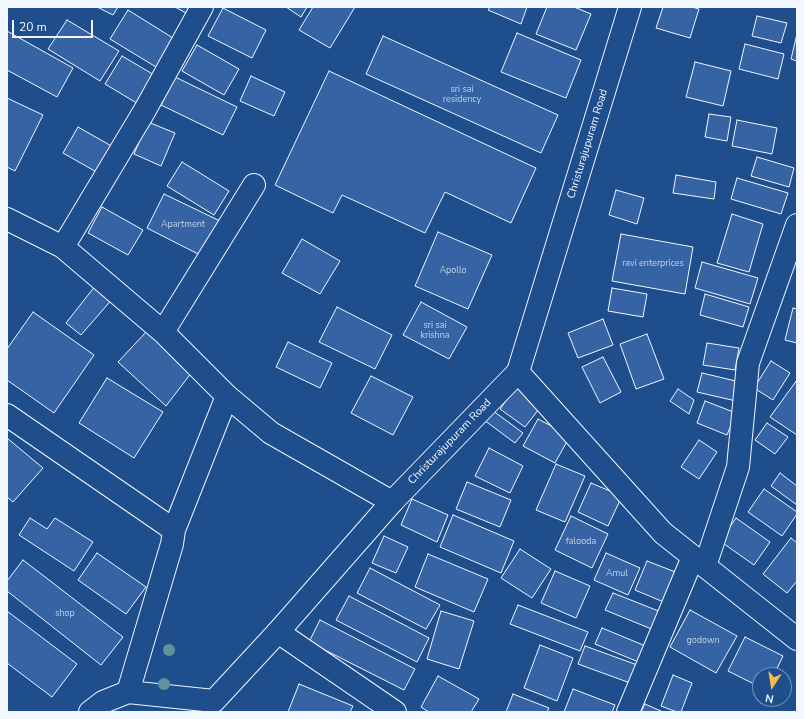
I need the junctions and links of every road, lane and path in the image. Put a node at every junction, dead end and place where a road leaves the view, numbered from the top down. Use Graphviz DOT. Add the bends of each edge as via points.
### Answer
graph roads {
  1 [pos="202,7"];
  2 [pos="630,7"];
  3 [pos="254,185"];
  4 [pos="7,219"];
  5 [pos="797,225"];
  6 [pos="62,246"];
  7 [pos="163,332"];
  8 [pos="518,372"];
  9 [pos="227,396"];
  10 [pos="7,415"];
  11 [pos="392,502"];
  12 [pos="174,530"];
  13 [pos="699,562"];
  14 [pos="278,632"];
  15 [pos="797,639"];
  16 [pos="128,692"];
  17 [pos="213,706"];
  18 [pos="90,712"];
  19 [pos="395,712"];
  20 [pos="628,712"];
  1 -- 6 [label="street" via="145,110"];
  2 -- 8 [label="street, Christurajupuram Road"];
  3 -- 7 [label="street"];
  4 -- 6 [label="street"];
  5 -- 13 [label="street" via="748,363 738,467"];
  6 -- 7 [label="street"];
  7 -- 9 [label="street"];
  8 -- 11 [label="street, Christurajupuram Road"];
  8 -- 13 [label="street" via="663,533"];
  9 -- 11 [label="street" via="271,433"];
  9 -- 12 [label="street"];
  10 -- 12 [label="street"];
  11 -- 14 [label="street, Christurajupuram Road"];
  12 -- 16 [label="street"];
  13 -- 15 [label="street"];
  13 -- 20 [label="street"];
  14 -- 17 [label="street, Christurajupuram Road"];
  14 -- 19 [label="street"];
  16 -- 17 [label="street, Christurajupuram Road"];
  16 -- 18 [label="street, Christurajupuram Road" via="103,702"];
}
